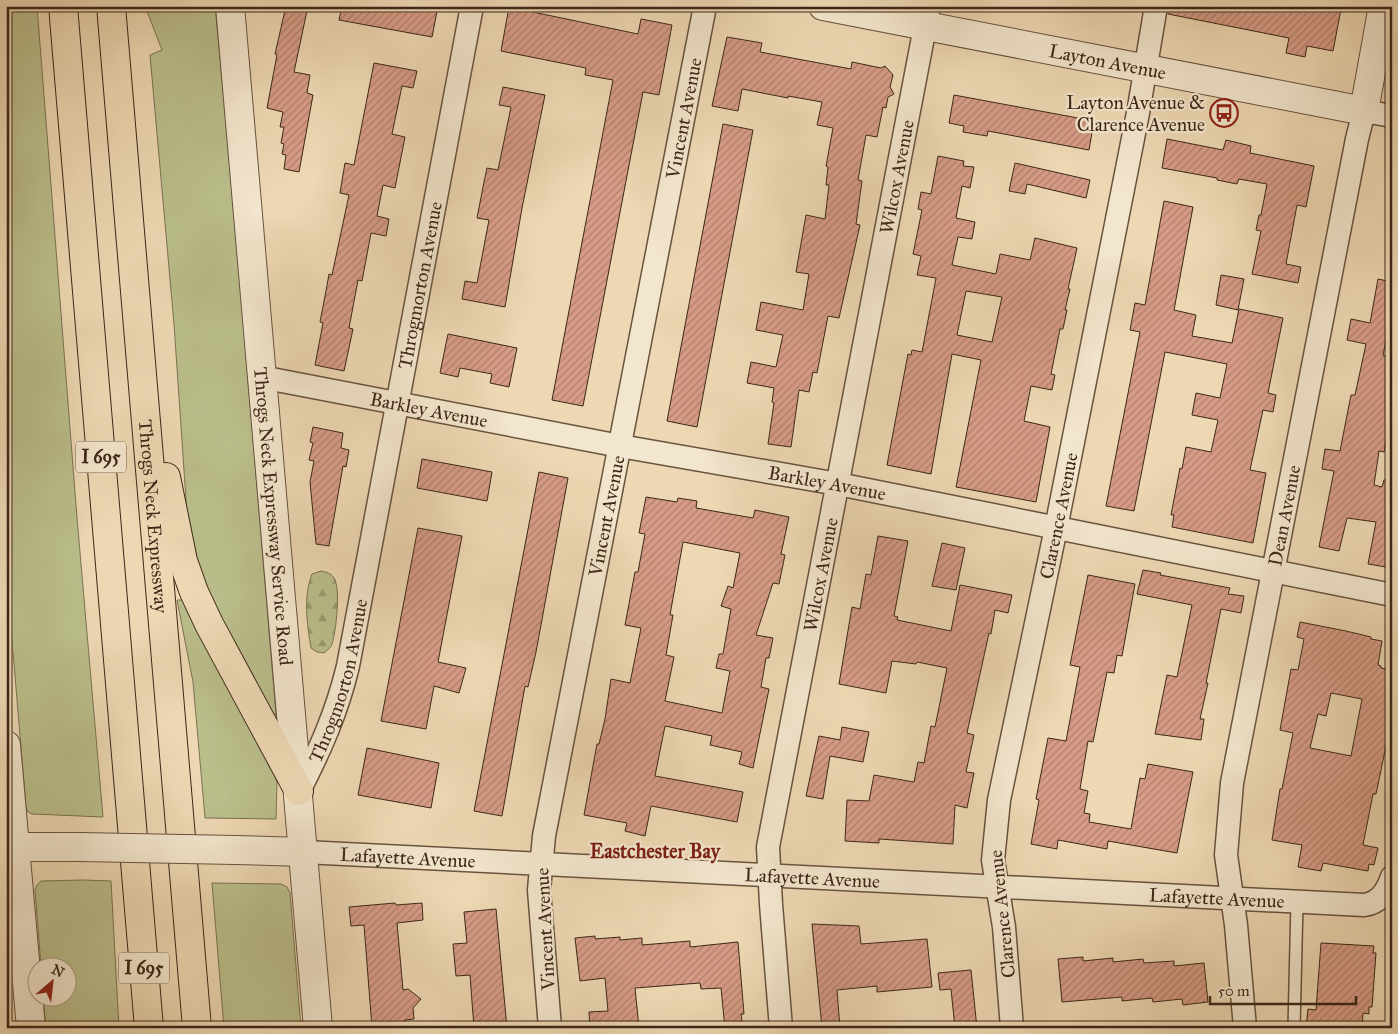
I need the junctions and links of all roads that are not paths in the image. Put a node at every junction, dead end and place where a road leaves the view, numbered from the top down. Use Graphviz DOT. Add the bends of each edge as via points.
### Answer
graph roads {
  1 [pos="63,6"];
  2 [pos="111,6"];
  3 [pos="230,6"];
  4 [pos="472,6"];
  5 [pos="705,6"];
  6 [pos="824,6"];
  7 [pos="1156,6"];
  8 [pos="1383,6"];
  9 [pos="927,16"];
  10 [pos="1146,68"];
  11 [pos="1364,111"];
  12 [pos="1392,116"];
  13 [pos="138,322"];
  14 [pos="261,377"];
  15 [pos="397,403"];
  16 [pos="620,446"];
  17 [pos="838,484"];
  18 [pos="1056,528"];
  19 [pos="1274,572"];
  20 [pos="1392,595"];
  21 [pos="6,745"];
  22 [pos="299,791"];
  23 [pos="11,847"];
  24 [pos="304,852"];
  25 [pos="541,864"];
  26 [pos="770,875"];
  27 [pos="1392,877"];
  28 [pos="998,887"];
  29 [pos="1232,898"];
  30 [pos="1297,902"];
  31 [pos="31,1028"];
  32 [pos="149,1028"];
  33 [pos="198,1028"];
  34 [pos="318,1028"];
  35 [pos="550,1028"];
  36 [pos="781,1028"];
  37 [pos="1012,1028"];
  38 [pos="1245,1028"];
  39 [pos="1294,1028"];
  1 -- 32 [label="highway, I 695"];
  2 -- 13 [label="highway, Throgs Neck Expressway / I 695"];
  3 -- 14 [label="street, Throgs Neck Expressway Service Road"];
  4 -- 15 [label="street, Throgmorton Avenue"];
  5 -- 16 [label="street, Vincent Avenue"];
  6 -- 9 [label="street, Layton Avenue"];
  7 -- 10 [label="street, Clarence Avenue"];
  8 -- 11 [label="street, Dean Avenue"];
  9 -- 10 [label="street, Layton Avenue"];
  9 -- 17 [label="street, Wilcox Avenue"];
  10 -- 11 [label="street, Layton Avenue"];
  10 -- 18 [label="street, Clarence Avenue"];
  11 -- 12 [label="street, Layton Avenue"];
  11 -- 19 [label="street, Dean Avenue"];
  13 -- 22 [label="highway" via="188,578 209,624"];
  13 -- 33 [label="highway, Throgs Neck Expressway / I 695"];
  14 -- 15 [label="street, Barkley Avenue"];
  14 -- 22 [label="street, Throgs Neck Expressway Service Road"];
  15 -- 16 [label="street, Barkley Avenue"];
  15 -- 22 [label="street, Throgmorton Avenue" via="344,684 326,736"];
  16 -- 17 [label="street, Barkley Avenue"];
  16 -- 25 [label="street, Vincent Avenue"];
  17 -- 18 [label="street, Barkley Avenue"];
  17 -- 26 [label="street, Wilcox Avenue" via="768,847"];
  18 -- 19 [label="street, Barkley Avenue"];
  18 -- 28 [label="street, Clarence Avenue" via="999,800 993,860"];
  19 -- 20 [label="street, Barkley Avenue"];
  19 -- 29 [label="street, Dean Avenue" via="1232,783 1226,855"];
  21 -- 23 [label="street"];
  22 -- 24 [label="street, Throgs Neck Expressway Service Road"];
  23 -- 24 [label="street, Lafayette Avenue, bridge"];
  23 -- 31 [label="street"];
  24 -- 25 [label="street, Lafayette Avenue"];
  24 -- 34 [label="street, Throgs Neck Expressway Service Road"];
  25 -- 26 [label="street, Lafayette Avenue"];
  25 -- 35 [label="street, Vincent Avenue" via="539,890"];
  26 -- 28 [label="street, Lafayette Avenue"];
  26 -- 36 [label="street, Wilcox Avenue"];
  27 -- 30 [label="street, Lafayette Avenue" via="1377,901 1364,905"];
  28 -- 29 [label="street, Lafayette Avenue"];
  28 -- 37 [label="street, Clarence Avenue"];
  29 -- 30 [label="street, Lafayette Avenue"];
  29 -- 38 [label="street, Dean Avenue"];
  30 -- 39 [label="lane"];
}
